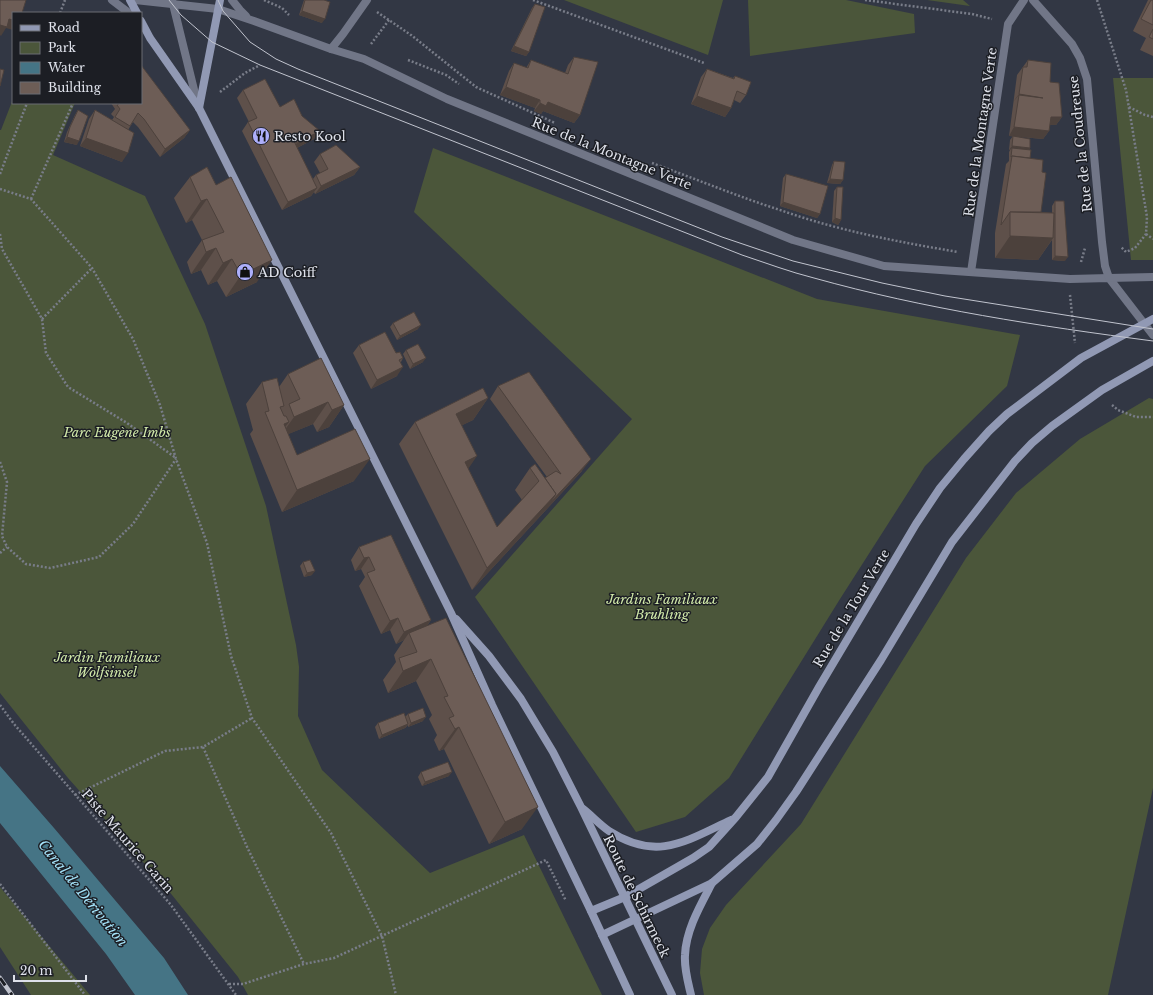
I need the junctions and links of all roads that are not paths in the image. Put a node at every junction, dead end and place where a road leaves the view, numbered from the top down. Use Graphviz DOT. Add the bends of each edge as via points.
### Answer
graph roads {
  1 [pos="112,0"];
  2 [pos="130,0"];
  3 [pos="135,0"];
  4 [pos="220,0"];
  5 [pos="232,0"];
  6 [pos="367,0"];
  7 [pos="1024,0"];
  8 [pos="1033,0"];
  9 [pos="171,2"];
  10 [pos="218,9"];
  11 [pos="128,12"];
  12 [pos="136,12"];
  13 [pos="254,20"];
  14 [pos="142,23"];
  15 [pos="142,28"];
  16 [pos="150,38"];
  17 [pos="331,49"];
  18 [pos="199,108"];
  19 [pos="971,272"];
  20 [pos="1153,277"];
  21 [pos="1109,278"];
  22 [pos="1153,319"];
  23 [pos="1145,324"];
  24 [pos="1153,335"];
  25 [pos="1153,361"];
  26 [pos="451,613"];
  27 [pos="581,807"];
  28 [pos="736,818"];
  29 [pos="712,883"];
  30 [pos="625,897"];
  31 [pos="591,911"];
  32 [pos="636,919"];
  33 [pos="602,935"];
  34 [pos="630,995"];
  35 [pos="672,995"];
  36 [pos="690,995"];
  1 -- 11 [label="street"];
  2 -- 12 [label="main road"];
  3 -- 9 [label="street, Rue de la Montagne Verte"];
  4 -- 10 [label="main road"];
  5 -- 13 [label="street, Rue de la Montagne Verte" via="240,10"];
  6 -- 17 [label="street"];
  7 -- 19 [label="street, Rue de la Montagne Verte" via="1008,24"];
  8 -- 21 [label="street, Rue de la Coudreuse" via="1072,44 1087,78 1102,242"];
  9 -- 10 [label="street, Rue de la Montagne Verte"];
  9 -- 18 [label="street"];
  10 -- 13 [label="street, Rue de la Montagne Verte"];
  10 -- 18 [label="main road"];
  13 -- 17 [label="street, Rue de la Montagne Verte"];
  14 -- 16 [label="main road"];
  15 -- 16 [label="street"];
  16 -- 18 [label="main road"];
  17 -- 19 [label="street, Rue de la Montagne Verte" via="364,59 446,99 794,240 884,266"];
  18 -- 26 [label="main road"];
  19 -- 21 [label="street, Rue de la Montagne Verte" via="1070,279"];
  20 -- 21 [label="street, Rue de la Montagne Verte"];
  21 -- 23 [label="street"];
  22 -- 23 [label="main road"];
  23 -- 24 [label="street"];
  23 -- 28 [label="main road, Rue de la Tour Verte" via="1082,358 1007,414 964,459 940,488 916,524 818,687 768,777"];
  25 -- 29 [label="main road" via="1102,390 1058,421 1015,461 952,542 881,660 796,792 757,844"];
  26 -- 27 [label="main road, Route de Schirmeck" via="489,656 521,699 553,752"];
  26 -- 31 [label="main road" via="492,705"];
  27 -- 28 [label="main road, Route de Schirmeck" via="620,837 657,847 683,841"];
  27 -- 30 [label="main road, Route de Schirmeck"];
  28 -- 30 [label="main road, Rue de la Tour Verte" via="709,847"];
  29 -- 32 [label="main road"];
  29 -- 36 [label="main road, Route de Schirmeck" via="688,937 685,970"];
  30 -- 31 [label="main road, Rue de la Tour Verte"];
  30 -- 32 [label="main road, Route de Schirmeck"];
  31 -- 33 [label="main road"];
  32 -- 33 [label="main road"];
  32 -- 35 [label="main road, Route de Schirmeck"];
  33 -- 34 [label="main road"];
}
